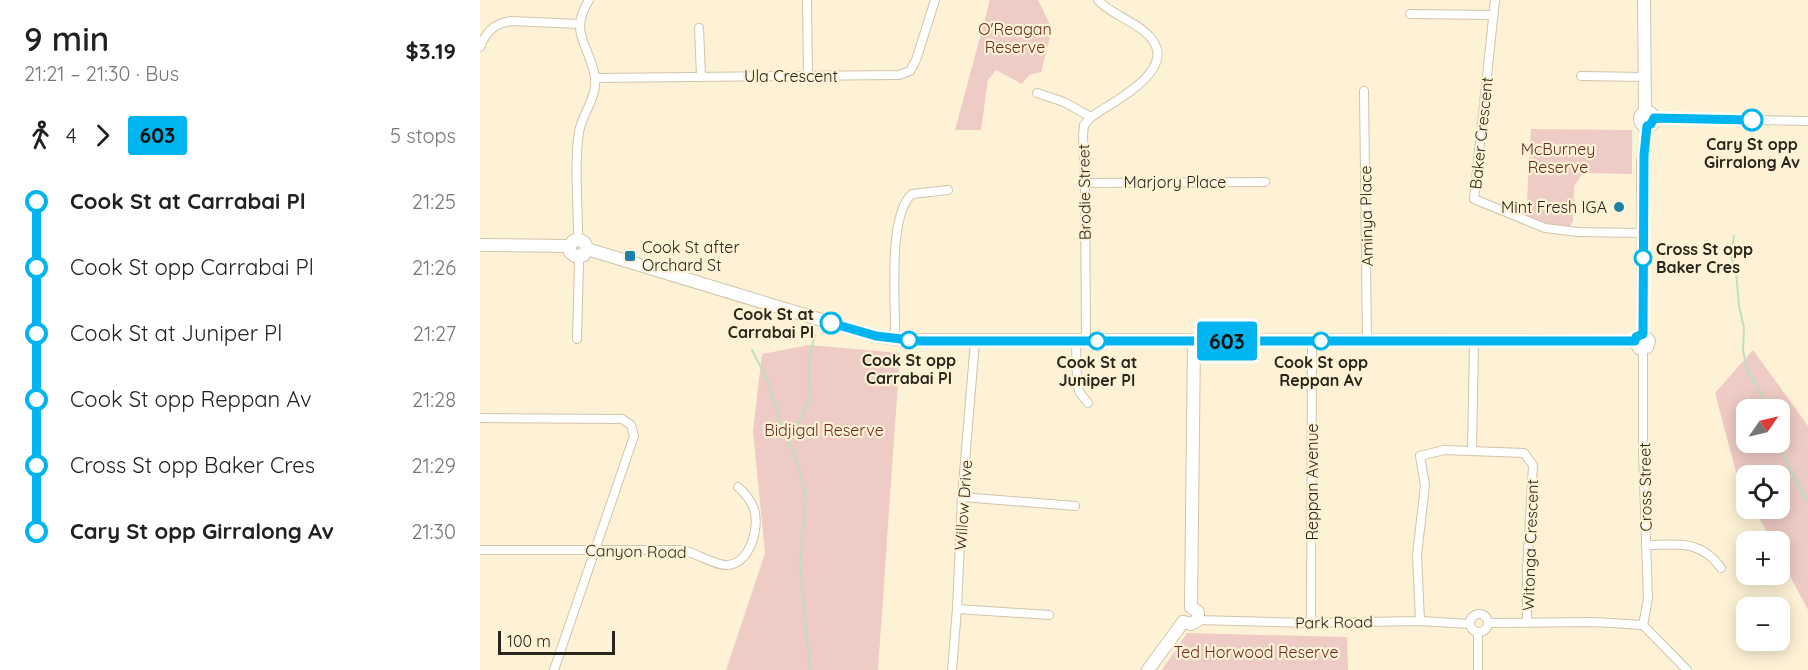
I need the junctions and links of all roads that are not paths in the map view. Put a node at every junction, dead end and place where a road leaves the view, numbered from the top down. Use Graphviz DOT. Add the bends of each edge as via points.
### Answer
graph roads {
  1 [pos="589,0"];
  2 [pos="807,0"];
  3 [pos="935,0"];
  4 [pos="1098,0"];
  5 [pos="1496,0"];
  6 [pos="1644,0"];
  7 [pos="1410,14"];
  8 [pos="1492,15"];
  9 [pos="579,24"];
  10 [pos="699,28"];
  11 [pos="480,47"];
  12 [pos="701,76"];
  13 [pos="808,76"];
  14 [pos="1581,76"];
  15 [pos="1644,77"];
  16 [pos="595,78"];
  17 [pos="1364,91"];
  18 [pos="1036,93"];
  19 [pos="1091,117"];
  20 [pos="1649,119"];
  21 [pos="1808,121"];
  22 [pos="1265,182"];
  23 [pos="1085,183"];
  24 [pos="948,190"];
  25 [pos="1643,233"];
  26 [pos="573,243"];
  27 [pos="480,245"];
  28 [pos="584,253"];
  29 [pos="577,339"];
  30 [pos="895,339"];
  31 [pos="975,341"];
  32 [pos="1081,341"];
  33 [pos="1194,341"];
  34 [pos="1367,341"];
  35 [pos="1640,341"];
  36 [pos="1312,342"];
  37 [pos="1474,342"];
  38 [pos="1088,403"];
  39 [pos="480,418"];
  40 [pos="1472,450"];
  41 [pos="738,487"];
  42 [pos="962,497"];
  43 [pos="1075,506"];
  44 [pos="1646,545"];
  45 [pos="480,550"];
  46 [pos="596,550"];
  47 [pos="1721,568"];
  48 [pos="1191,607"];
  49 [pos="957,609"];
  50 [pos="1049,615"];
  51 [pos="1198,620"];
  52 [pos="1420,621"];
  53 [pos="1183,622"];
  54 [pos="1311,623"];
  55 [pos="1489,623"];
  56 [pos="1527,623"];
  57 [pos="1470,624"];
  58 [pos="1643,625"];
  59 [pos="1478,633"];
  60 [pos="554,670"];
  61 [pos="952,670"];
  62 [pos="1148,670"];
  63 [pos="1478,670"];
  64 [pos="1686,670"];
  1 -- 9 [label="street"];
  2 -- 13 [label="street"];
  3 -- 13 [label="street, Ula Crescent" via="910,71 899,75"];
  4 -- 19 [label="street" via="1147,33 1158,51 1158,60 1156,68 1143,81"];
  5 -- 8 [label="street, Baker Crescent"];
  6 -- 15 [label="main road, Cross Street"];
  7 -- 8 [label="street"];
  8 -- 25 [label="street, Baker Crescent" via="1474,199 1545,228"];
  9 -- 11 [label="street" via="500,23 488,30"];
  9 -- 16 [label="street"];
  10 -- 12 [label="street"];
  12 -- 13 [label="street, Ula Crescent"];
  12 -- 16 [label="street, Ula Crescent"];
  14 -- 15 [label="street"];
  15 -- 20 [label="main road, Cross Street"];
  16 -- 26 [label="street" via="578,135 579,234"];
  17 -- 34 [label="street, Aminya Place"];
  18 -- 19 [label="street"];
  19 -- 23 [label="street, Brodie Street" via="1084,125"];
  20 -- 21 [label="street"];
  20 -- 25 [label="main road, Cross Street" via="1644,155"];
  22 -- 23 [label="street, Marjory Place"];
  23 -- 32 [label="street, Brodie Street"];
  24 -- 30 [label="street" via="912,194 902,206 896,234"];
  25 -- 35 [label="main road, Cross Street"];
  26 -- 27 [label="main road"];
  26 -- 28 [label="main road" via="583,241"];
  28 -- 29 [label="street" via="578,270"];
  28 -- 30 [label="main road"];
  30 -- 31 [label="main road"];
  31 -- 32 [label="main road"];
  31 -- 42 [label="street, Willow Drive"];
  32 -- 33 [label="main road"];
  32 -- 38 [label="street, Brodie Street" via="1077,384"];
  33 -- 36 [label="main road"];
  33 -- 48 [label="main road"];
  34 -- 36 [label="main road"];
  34 -- 37 [label="main road"];
  35 -- 37 [label="main road"];
  35 -- 44 [label="street, Cross Street"];
  36 -- 54 [label="street, Reppan Avenue"];
  37 -- 40 [label="street"];
  39 -- 46 [label="street" via="622,419 631,425 634,436"];
  40 -- 52 [label="street, Witonga Crescent" via="1444,450 1420,456 1425,485 1417,555"];
  40 -- 56 [label="street, Witonga Crescent" via="1524,453 1533,465"];
  41 -- 46 [label="street, Canyon Road" via="753,508 756,523 748,551 736,562 725,566 683,550"];
  42 -- 43 [label="street"];
  42 -- 49 [label="street, Willow Drive"];
  44 -- 47 [label="street" via="1689,545 1711,555"];
  44 -- 58 [label="street, Cross Street" via="1648,599"];
  45 -- 46 [label="street, Canyon Road"];
  46 -- 60 [label="street"];
  48 -- 51 [label="main road" via="1198,612"];
  48 -- 53 [label="main road" via="1182,610"];
  49 -- 50 [label="street"];
  49 -- 61 [label="street, Willow Drive"];
  51 -- 53 [label="main road" via="1191,624"];
  51 -- 54 [label="street, Park Road"];
  52 -- 54 [label="street, Park Road"];
  52 -- 57 [label="street, Park Road"];
  53 -- 62 [label="main road"];
  55 -- 56 [label="street"];
  55 -- 57 [label="street" via="1487,617 1479,614 1473,616"];
  55 -- 59 [label="street" via="1487,629"];
  56 -- 58 [label="street"];
  57 -- 59 [label="street"];
  58 -- 64 [label="street"];
  59 -- 63 [label="street"];
}
